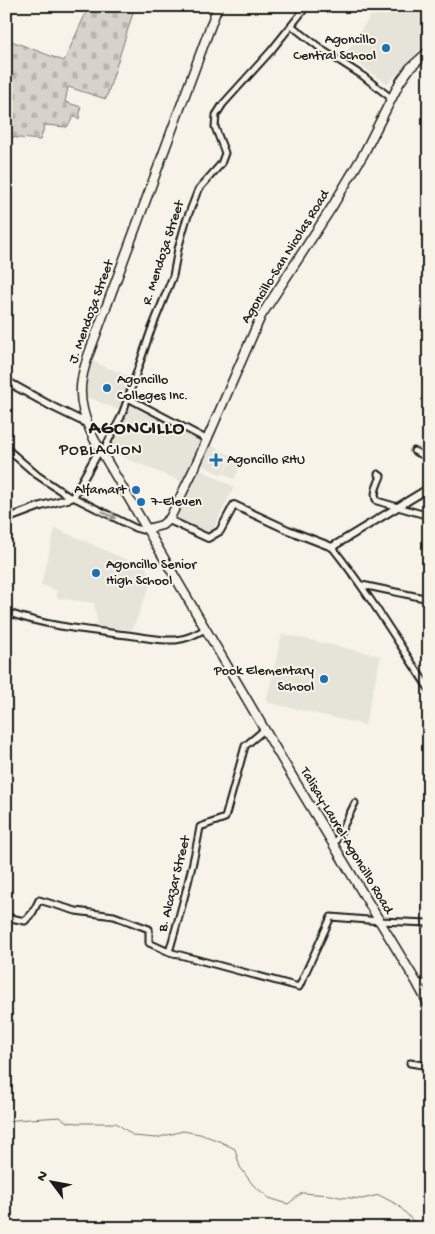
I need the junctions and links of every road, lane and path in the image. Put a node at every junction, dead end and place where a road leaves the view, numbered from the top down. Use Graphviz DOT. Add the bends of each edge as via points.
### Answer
graph roads {
  1 [pos="218,6"];
  2 [pos="307,6"];
  3 [pos="292,26"];
  4 [pos="429,52"];
  5 [pos="391,98"];
  6 [pos="6,381"];
  7 [pos="128,398"];
  8 [pos="86,423"];
  9 [pos="206,440"];
  10 [pos="6,448"];
  11 [pos="101,451"];
  12 [pos="414,451"];
  13 [pos="429,458"];
  14 [pos="378,474"];
  15 [pos="429,488"];
  16 [pos="72,498"];
  17 [pos="398,506"];
  18 [pos="429,516"];
  19 [pos="6,519"];
  20 [pos="169,520"];
  21 [pos="147,529"];
  22 [pos="332,547"];
  23 [pos="361,585"];
  24 [pos="429,599"];
  25 [pos="6,612"];
  26 [pos="205,629"];
  27 [pos="429,689"];
  28 [pos="242,691"];
  29 [pos="264,730"];
  30 [pos="355,803"];
  31 [pos="334,845"];
  32 [pos="6,917"];
  33 [pos="380,921"];
  34 [pos="429,924"];
  35 [pos="169,952"];
  36 [pos="417,983"];
  37 [pos="429,984"];
  38 [pos="429,1005"];
  39 [pos="410,1062"];
  40 [pos="429,1066"];
  1 -- 8 [label="main road, J. Mendoza Street" via="88,356 81,379"];
  2 -- 3 [label="street, R. Mendoza Street"];
  3 -- 5 [label="street"];
  3 -- 7 [label="street, R. Mendoza Street" via="216,115 215,127 226,153 221,164 198,190 186,221 173,276"];
  4 -- 5 [label="main road, Agoncillo-San Nicolas Road" via="410,68"];
  5 -- 9 [label="main road, Agoncillo-San Nicolas Road" via="363,155 332,207 261,316"];
  6 -- 8 [label="street"];
  7 -- 9 [label="street"];
  7 -- 11 [label="street, R. Mendoza Street"];
  8 -- 11 [label="main road, J. Mendoza Street"];
  9 -- 20 [label="main road, Agoncillo-San Nicolas Road"];
  10 -- 16 [label="street" via="37,475"];
  11 -- 16 [label="street, R. Mendoza Street"];
  11 -- 21 [label="main road, J. Mendoza Street"];
  12 -- 13 [label="street"];
  14 -- 17 [label="street" via="381,476 375,498"];
  15 -- 17 [label="street"];
  16 -- 19 [label="street"];
  16 -- 21 [label="street, one-way" via="135,528"];
  17 -- 18 [label="street"];
  17 -- 22 [label="street"];
  20 -- 21 [label="main road"];
  20 -- 22 [label="street" via="208,538 220,531 234,506"];
  21 -- 26 [label="main road, J. Mendoza Street"];
  22 -- 23 [label="street"];
  23 -- 24 [label="street"];
  23 -- 27 [label="street"];
  25 -- 26 [label="street" via="70,628 153,638 178,640"];
  26 -- 28 [label="main road, J. Mendoza Street"];
  28 -- 29 [label="main road, Talisay-Laurel-Agoncillo Road"];
  29 -- 31 [label="main road, Talisay-Laurel-Agoncillo Road"];
  29 -- 35 [label="street, B. Alcazar Street" via="245,746 225,818 200,827"];
  30 -- 31 [label="street"];
  31 -- 33 [label="main road, Talisay-Laurel-Agoncillo Road"];
  32 -- 35 [label="street" via="25,922 39,900 114,916 149,929 149,943"];
  33 -- 34 [label="street"];
  33 -- 35 [label="street" via="331,917 299,987"];
  33 -- 36 [label="main road, Talisay-Laurel-Agoncillo Road"];
  36 -- 37 [label="street"];
  36 -- 38 [label="main road, Talisay-Laurel-Agoncillo Road"];
  39 -- 40 [label="street"];
}
